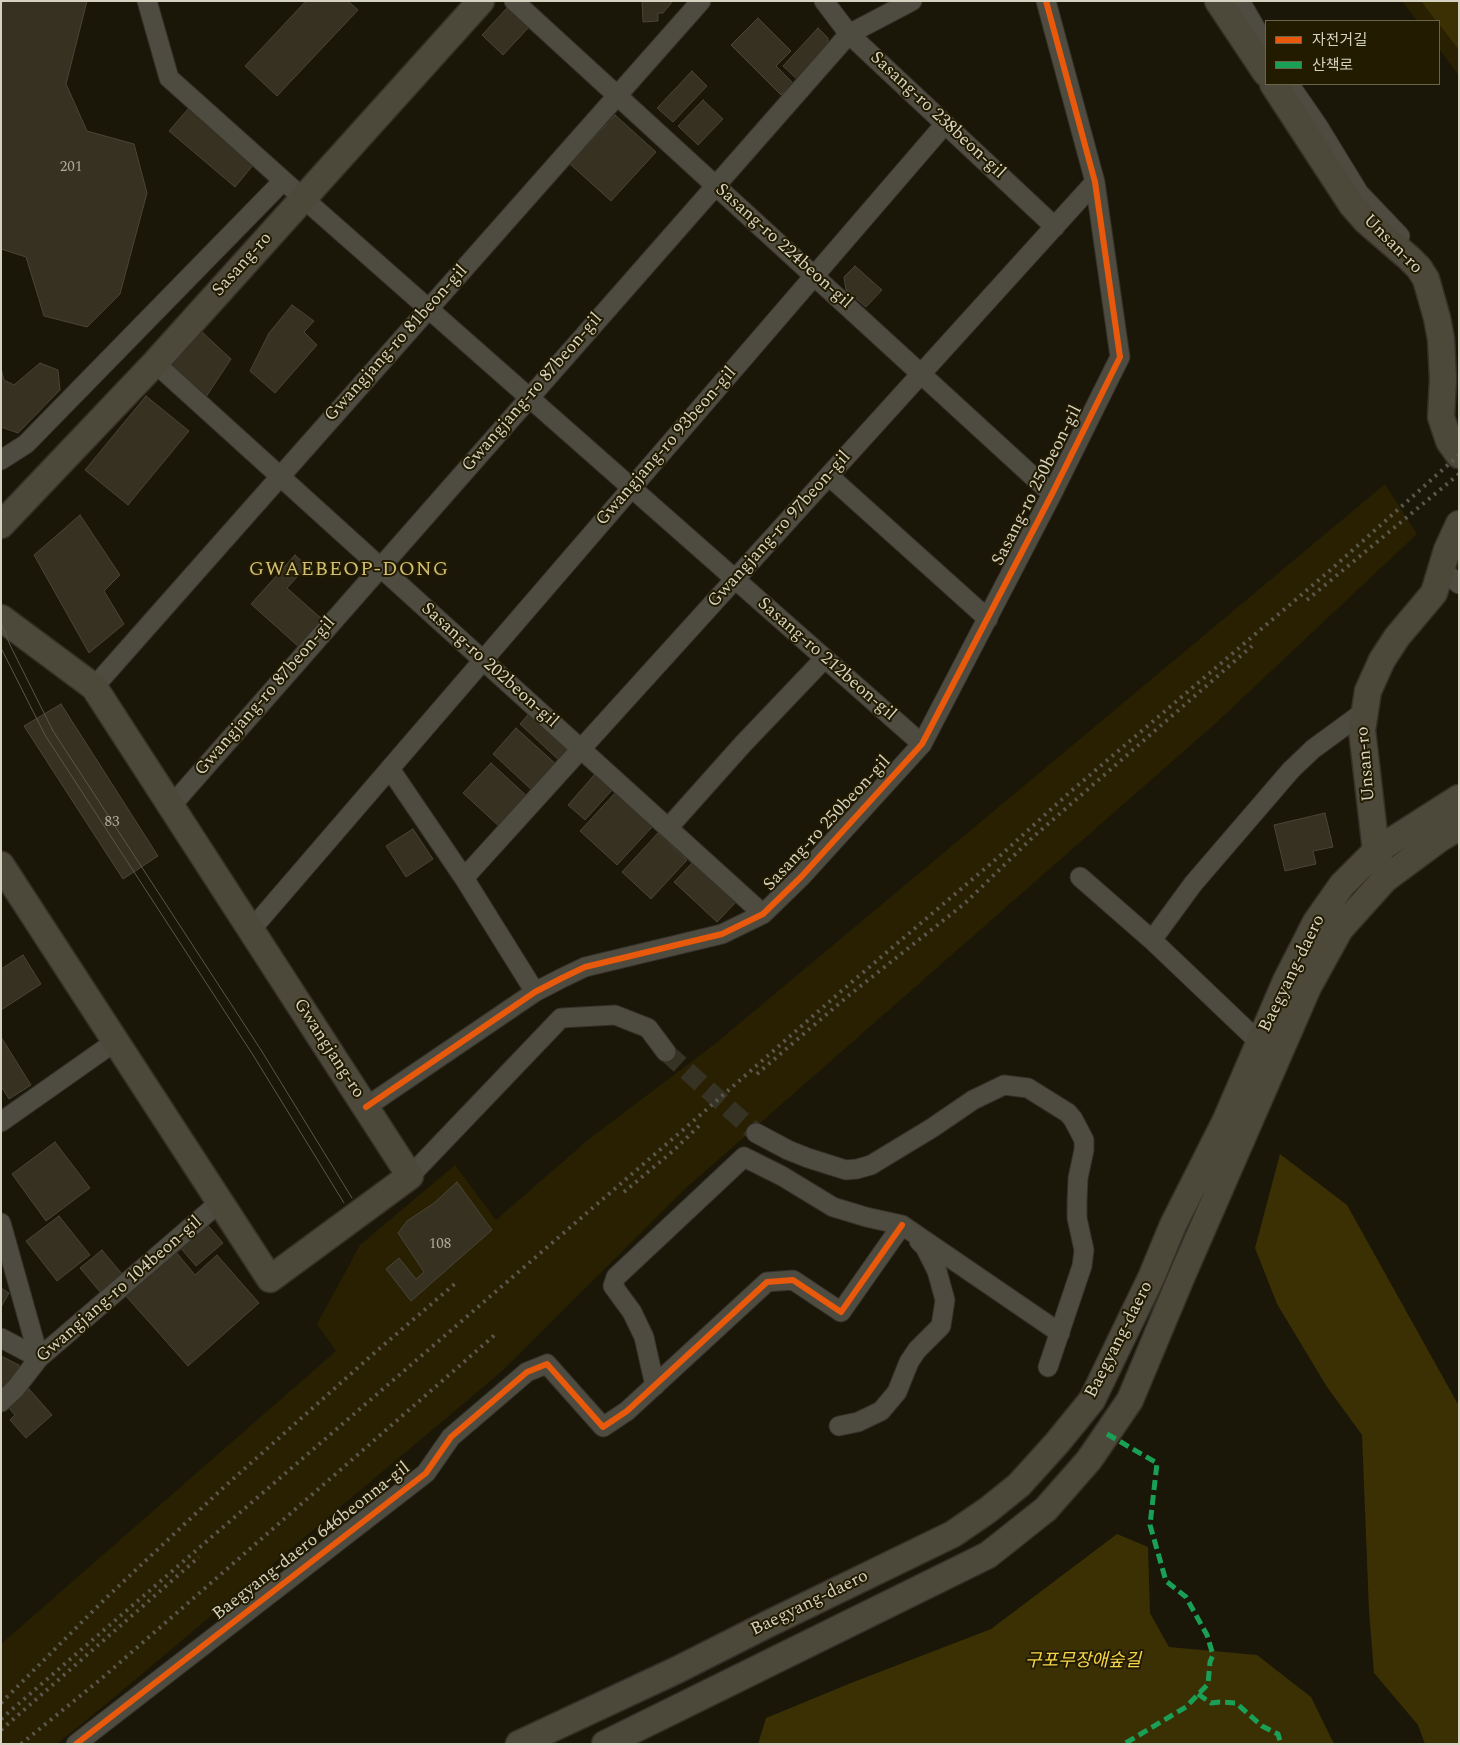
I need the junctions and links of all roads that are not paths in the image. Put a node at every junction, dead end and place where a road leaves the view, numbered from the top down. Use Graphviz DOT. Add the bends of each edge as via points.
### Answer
graph roads {
  1 [pos="147,1"];
  2 [pos="481,1"];
  3 [pos="514,1"];
  4 [pos="700,1"];
  5 [pos="824,1"];
  6 [pos="912,1"];
  7 [pos="1046,1"];
  8 [pos="1218,1"];
  9 [pos="1240,1"];
  10 [pos="849,34"];
  11 [pos="1265,44"];
  12 [pos="1265,72"];
  13 [pos="1274,85"];
  14 [pos="1290,85"];
  15 [pos="617,95"];
  16 [pos="945,124"];
  17 [pos="284,181"];
  18 [pos="1095,182"];
  19 [pos="716,186"];
  20 [pos="303,198"];
  21 [pos="1055,227"];
  22 [pos="814,276"];
  23 [pos="1437,278"];
  24 [pos="428,309"];
  25 [pos="155,364"];
  26 [pos="921,374"];
  27 [pos="529,398"];
  28 [pos="1459,455"];
  29 [pos="1,460"];
  30 [pos="280,476"];
  31 [pos="829,476"];
  32 [pos="632,488"];
  33 [pos="1052,494"];
  34 [pos="3,519"];
  35 [pos="1459,524"];
  36 [pos="380,567"];
  37 [pos="1450,576"];
  38 [pos="735,579"];
  39 [pos="1,618"];
  40 [pos="988,619"];
  41 [pos="825,658"];
  42 [pos="483,661"];
  43 [pos="94,687"];
  44 [pos="1364,711"];
  45 [pos="922,744"];
  46 [pos="581,749"];
  47 [pos="390,769"];
  48 [pos="1459,798"];
  49 [pos="170,806"];
  50 [pos="1459,827"];
  51 [pos="668,828"];
  52 [pos="1376,851"];
  53 [pos="1,865"];
  54 [pos="1080,877"];
  55 [pos="464,878"];
  56 [pos="1385,879"];
  57 [pos="763,914"];
  58 [pos="250,931"];
  59 [pos="1152,940"];
  60 [pos="536,992"];
  61 [pos="116,1041"];
  62 [pos="1259,1042"];
  63 [pos="666,1052"];
  64 [pos="366,1107"];
  65 [pos="1,1122"];
  66 [pos="756,1132"];
  67 [pos="410,1176"];
  68 [pos="220,1202"];
  69 [pos="1,1223"];
  70 [pos="902,1225"];
  71 [pos="1060,1333"];
  72 [pos="1,1338"];
  73 [pos="39,1358"];
  74 [pos="1048,1367"];
  75 [pos="655,1386"];
  76 [pos="1,1402"];
  77 [pos="839,1426"];
  78 [pos="76,1744"];
  79 [pos="518,1744"];
  80 [pos="605,1744"];
  1 -- 17 [label="street, Sasang-ro 212beon-gil" via="169,78"];
  2 -- 20 [label="main road, Sasang-ro"];
  3 -- 15 [label="street, Sasang-ro 224beon-gil"];
  4 -- 15 [label="street, Gwangjang-ro 81beon-gil"];
  5 -- 10 [label="street, Sasang-ro 238beon-gil"];
  6 -- 10 [label="street, Gwangjang-ro 87beon-gil"];
  7 -- 18 [label="street, Sasang-ro 250beon-gil"];
  8 -- 12 [label="main road"];
  9 -- 11 [label="street"];
  10 -- 16 [label="street, Sasang-ro 238beon-gil"];
  10 -- 19 [label="street, Gwangjang-ro 87beon-gil"];
  13 -- 28 [label="main road, Unsan-ro" via="1352,205 1419,268 1426,279 1437,318 1443,359 1441,417 1449,441"];
  14 -- 23 [label="street" via="1358,193 1405,241 1426,257"];
  15 -- 19 [label="street, Sasang-ro 224beon-gil"];
  15 -- 24 [label="street, Gwangjang-ro 81beon-gil"];
  16 -- 21 [label="street, Sasang-ro 238beon-gil"];
  16 -- 22 [label="street, Gwangjang-ro 93beon-gil"];
  17 -- 20 [label="street, Sasang-ro 212beon-gil"];
  17 -- 29 [label="street" via="26,444"];
  18 -- 21 [label="street, Gwangjang-ro 97beon-gil"];
  18 -- 33 [label="street, Sasang-ro 250beon-gil" via="1120,357"];
  19 -- 22 [label="street, Sasang-ro 224beon-gil"];
  19 -- 27 [label="street, Gwangjang-ro 87beon-gil"];
  20 -- 24 [label="street, Sasang-ro 212beon-gil"];
  20 -- 25 [label="main road, Sasang-ro"];
  21 -- 26 [label="street, Gwangjang-ro 97beon-gil"];
  22 -- 26 [label="street, Sasang-ro 224beon-gil"];
  22 -- 32 [label="street, Gwangjang-ro 93beon-gil"];
  24 -- 27 [label="street, Sasang-ro 212beon-gil"];
  24 -- 30 [label="street, Gwangjang-ro 81beon-gil"];
  25 -- 30 [label="street, Sasang-ro 202beon-gil"];
  25 -- 34 [label="main road, Sasang-ro"];
  26 -- 31 [label="street, Gwangjang-ro 97beon-gil"];
  26 -- 33 [label="street, Sasang-ro 224beon-gil"];
  27 -- 32 [label="street, Sasang-ro 212beon-gil"];
  27 -- 36 [label="street, Gwangjang-ro 87beon-gil"];
  30 -- 36 [label="street, Sasang-ro 202beon-gil"];
  30 -- 43 [label="street, Gwangjang-ro 81beon-gil"];
  31 -- 38 [label="street, Gwangjang-ro 97beon-gil"];
  31 -- 40 [label="street"];
  32 -- 38 [label="street, Sasang-ro 212beon-gil"];
  32 -- 42 [label="street, Gwangjang-ro 93beon-gil"];
  33 -- 40 [label="street, Sasang-ro 250beon-gil"];
  35 -- 37 [label="main road, Unsan-ro" via="1447,550"];
  36 -- 42 [label="street, Sasang-ro 202beon-gil"];
  36 -- 49 [label="street, Gwangjang-ro 87beon-gil"];
  37 -- 44 [label="main road, Unsan-ro" via="1397,637 1382,660 1368,690"];
  38 -- 41 [label="street, Sasang-ro 212beon-gil"];
  38 -- 46 [label="street, Gwangjang-ro 97beon-gil"];
  39 -- 43 [label="main road, Gwangjang-ro"];
  40 -- 45 [label="street, Sasang-ro 250beon-gil"];
  41 -- 45 [label="street, Sasang-ro 212beon-gil"];
  41 -- 51 [label="street"];
  42 -- 46 [label="street, Sasang-ro 202beon-gil"];
  42 -- 47 [label="street, Gwangjang-ro 93beon-gil"];
  43 -- 49 [label="main road, Gwangjang-ro"];
  44 -- 52 [label="main road, Unsan-ro" via="1362,730"];
  44 -- 59 [label="street" via="1313,749 1291,770 1192,884"];
  45 -- 57 [label="street, Sasang-ro 250beon-gil"];
  46 -- 51 [label="street, Sasang-ro 202beon-gil"];
  46 -- 55 [label="street, Gwangjang-ro 97beon-gil"];
  47 -- 55 [label="street"];
  47 -- 58 [label="street, Gwangjang-ro 93beon-gil"];
  48 -- 52 [label="main road, Baegyang-daero"];
  49 -- 58 [label="main road, Gwangjang-ro"];
  50 -- 56 [label="main road, Baegyang-daero"];
  51 -- 57 [label="street, Sasang-ro 202beon-gil"];
  52 -- 56 [label="main road, Unsan-ro"];
  52 -- 62 [label="main road, Baegyang-daero" via="1342,885 1316,922"];
  53 -- 61 [label="main road"];
  54 -- 59 [label="street"];
  55 -- 60 [label="street"];
  56 -- 80 [label="main road, Baegyang-daero" via="1340,929 1308,987 1130,1400 1089,1460 1046,1509 988,1555"];
  57 -- 60 [label="street, Sasang-ro 250beon-gil" via="722,934 585,967"];
  58 -- 64 [label="main road, Gwangjang-ro"];
  59 -- 62 [label="street"];
  60 -- 64 [label="street, Sasang-ro 250beon-gil"];
  61 -- 65 [label="street"];
  61 -- 68 [label="main road"];
  62 -- 79 [label="main road, Baegyang-daero" via="1226,1120 1092,1400 1019,1485 953,1534"];
  63 -- 67 [label="street" via="648,1028 616,1015 561,1018"];
  64 -- 67 [label="main road, Gwangjang-ro"];
  66 -- 71 [label="street" via="808,1158 846,1170 857,1170 871,1165 973,1100 1004,1085 1028,1088 1068,1113 1084,1140 1076,1202 1084,1250 1082,1266"];
  67 -- 68 [label="main road" via="270,1279"];
  68 -- 73 [label="street, Gwangjang-ro 104beon-gil"];
  69 -- 73 [label="street"];
  70 -- 71 [label="street"];
  70 -- 75 [label="street, Baegyang-daero 646beonna-gil" via="840,1312 793,1280 766,1282"];
  70 -- 75 [label="street" via="833,1207 744,1157 616,1277 613,1286 644,1336"];
  70 -- 77 [label="street" via="925,1247 937,1271 944,1300 941,1326 917,1350 897,1392 881,1411 858,1422"];
  71 -- 74 [label="street"];
  72 -- 73 [label="street"];
  73 -- 76 [label="street, Gwangjang-ro 104beon-gil"];
  75 -- 78 [label="street, Baegyang-daero 646beonna-gil" via="627,1411 603,1426 547,1364 527,1372 451,1437 426,1473"];
}
